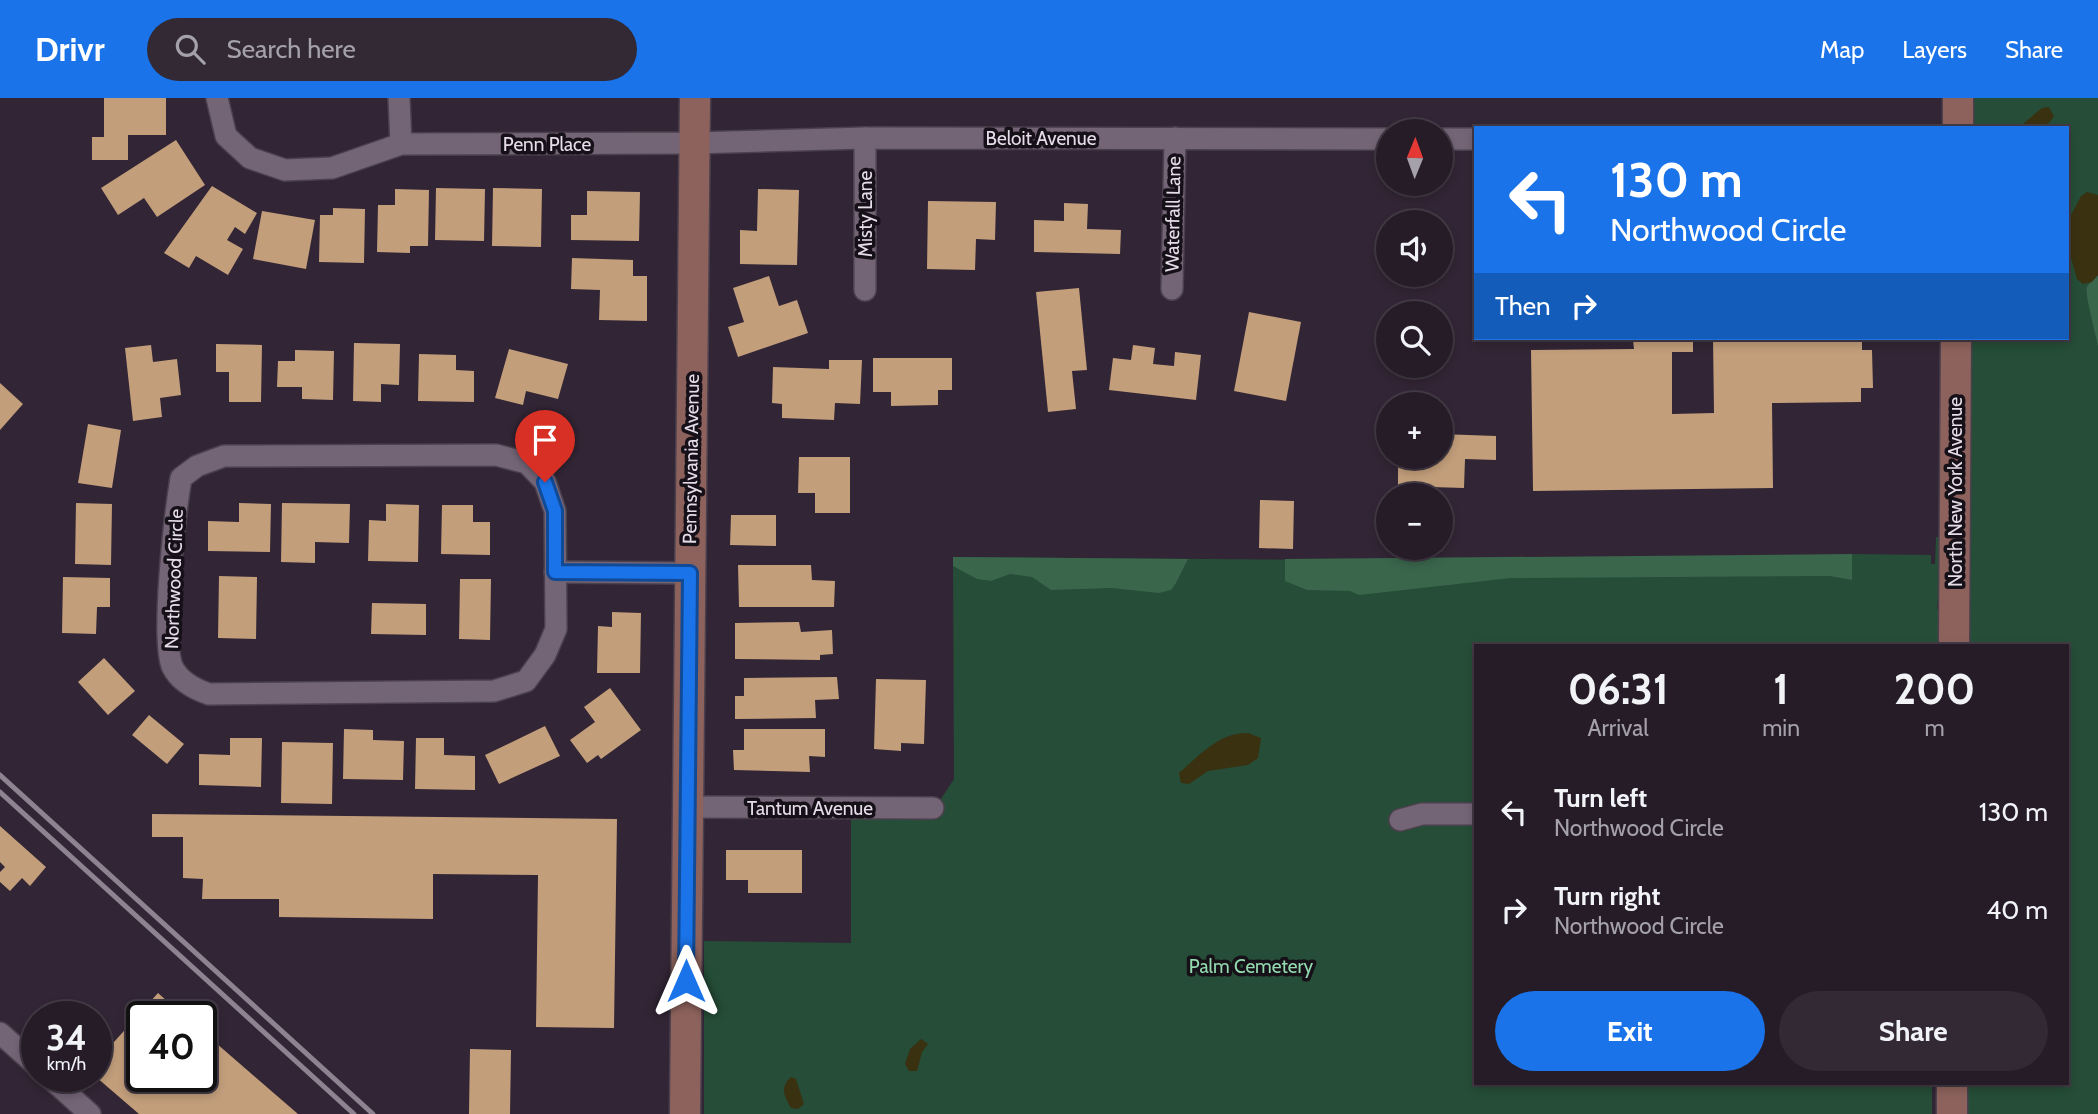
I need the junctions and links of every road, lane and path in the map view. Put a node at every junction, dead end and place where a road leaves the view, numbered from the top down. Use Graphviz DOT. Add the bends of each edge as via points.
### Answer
graph roads {
  1 [pos="217,98"];
  2 [pos="399,98"];
  3 [pos="695,98"];
  4 [pos="1958,98"];
  5 [pos="1958,126"];
  6 [pos="865,138"];
  7 [pos="1175,138"];
  8 [pos="1376,139"];
  9 [pos="1453,139"];
  10 [pos="1474,139"];
  11 [pos="694,143"];
  12 [pos="401,144"];
  13 [pos="1172,289"];
  14 [pos="865,290"];
  15 [pos="1956,340"];
  16 [pos="555,572"];
  17 [pos="690,573"];
  18 [pos="1954,644"];
  19 [pos="686,807"];
  20 [pos="933,808"];
  21 [pos="1474,814"];
  22 [pos="1401,820"];
  23 [pos="0,1034"];
  24 [pos="21,1052"];
  25 [pos="1952,1085"];
  26 [pos="66,1092"];
  27 [pos="90,1114"];
  28 [pos="685,1114"];
  29 [pos="1952,1114"];
  1 -- 12 [label="street, Penn Place" via="226,136 250,158 285,170 332,169"];
  2 -- 12 [label="street"];
  3 -- 11 [label="street, Pennsylvania Avenue"];
  4 -- 5 [label="street"];
  6 -- 7 [label="street, Beloit Avenue"];
  6 -- 11 [label="street, Beloit Avenue"];
  6 -- 14 [label="street, Misty Lane"];
  7 -- 8 [label="street, Beloit Avenue"];
  7 -- 13 [label="street, Waterfall Lane"];
  9 -- 10 [label="street"];
  11 -- 12 [label="street, Penn Place"];
  11 -- 17 [label="street, Pennsylvania Avenue"];
  15 -- 18 [label="street, North New York Avenue"];
  16 -- 16 [label="street, Northwood Circle" via="555,511 545,482 527,463 496,455 224,456 181,478 168,641 173,667 191,688 209,694 494,691 526,681 545,655 556,629"];
  16 -- 17 [label="street"];
  17 -- 19 [label="street, Pennsylvania Avenue"];
  19 -- 20 [label="street, Tantum Avenue"];
  19 -- 28 [label="street, Pennsylvania Avenue"];
  21 -- 22 [label="street" via="1422,814"];
  23 -- 24 [label="street"];
  25 -- 29 [label="street"];
  26 -- 27 [label="street"];
}
